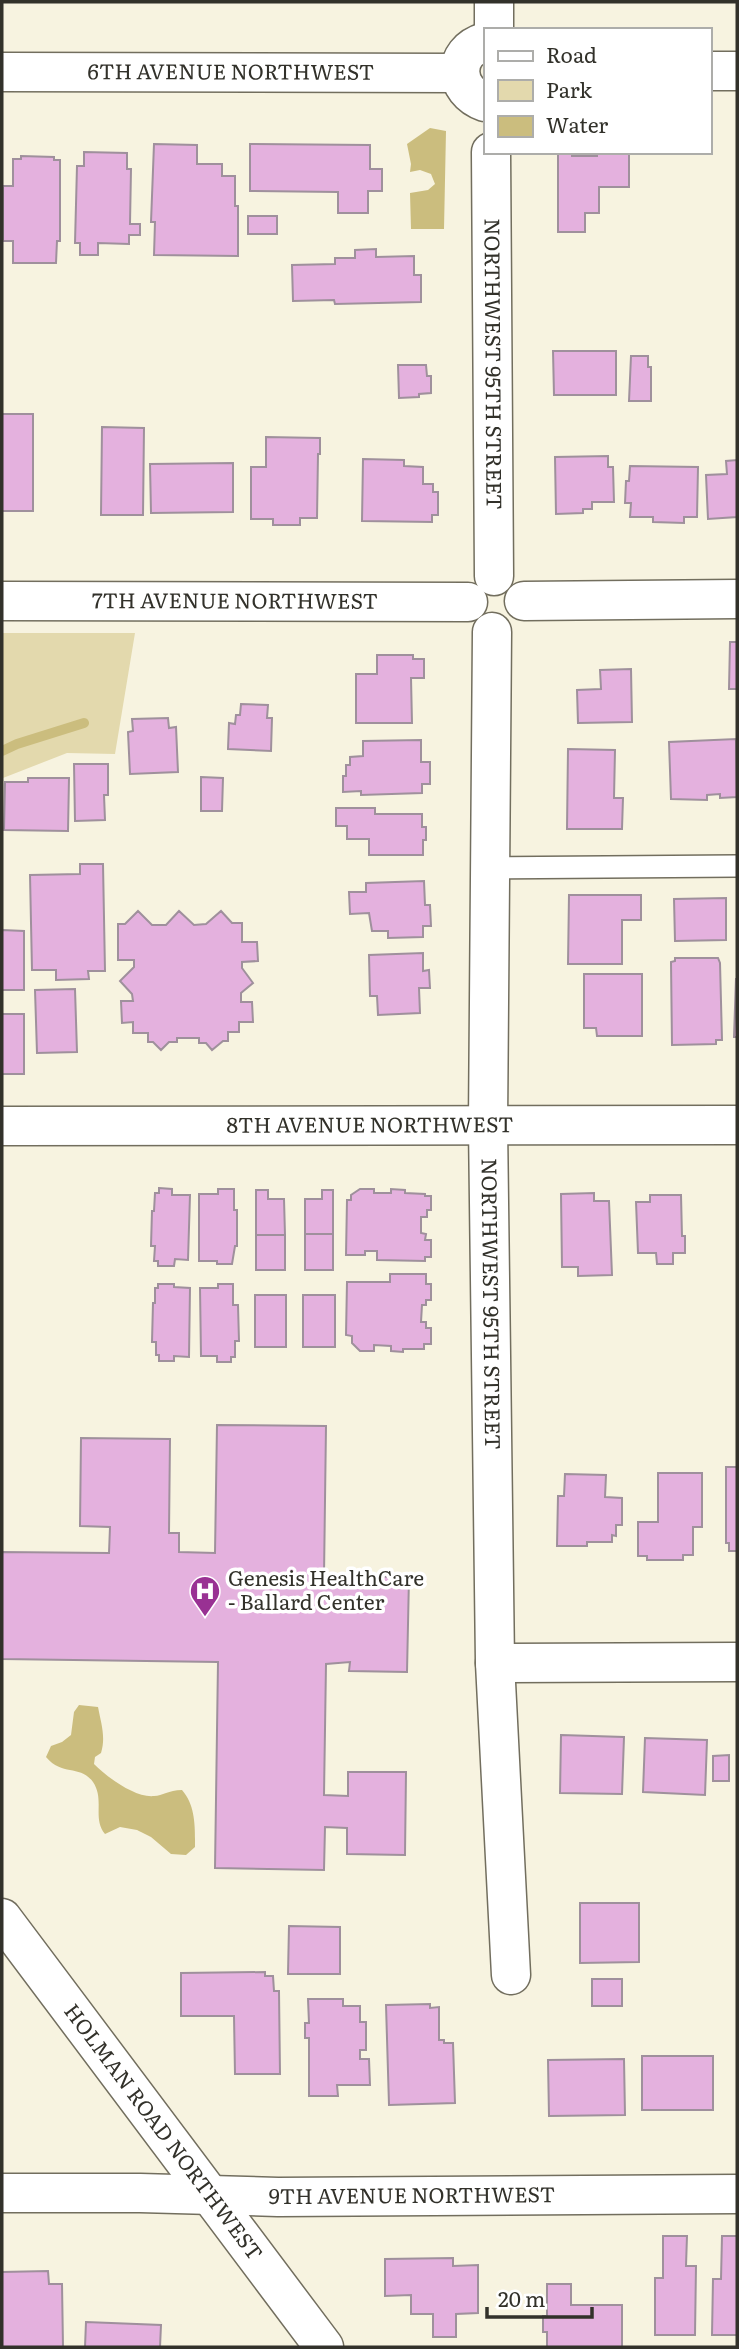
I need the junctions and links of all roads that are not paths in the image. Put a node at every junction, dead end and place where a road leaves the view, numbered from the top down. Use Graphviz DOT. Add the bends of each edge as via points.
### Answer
graph roads {
  1 [pos="494,2"];
  2 [pos="494,28"];
  3 [pos="484,42"];
  4 [pos="711,71"];
  5 [pos="737,71"];
  6 [pos="2,72"];
  7 [pos="460,73"];
  8 [pos="484,101"];
  9 [pos="491,154"];
  10 [pos="481,589"];
  11 [pos="737,599"];
  12 [pos="2,601"];
  13 [pos="524,601"];
  14 [pos="492,632"];
  15 [pos="737,866"];
  16 [pos="489,867"];
  17 [pos="488,1125"];
  18 [pos="737,1125"];
  19 [pos="2,1126"];
  20 [pos="737,1662"];
  21 [pos="495,1663"];
  22 [pos="2,1918"];
  23 [pos="511,1975"];
  24 [pos="2,2193"];
  25 [pos="737,2194"];
  26 [pos="211,2196"];
  27 [pos="324,2347"];
  1 -- 2 [label="street"];
  3 -- 7 [label="street" via="466,53"];
  4 -- 5 [label="street"];
  6 -- 7 [label="street, 6TH AVENUE NORTHWEST"];
  7 -- 8 [label="street" via="467,92"];
  9 -- 10 [label="street, NORTHWEST 95TH STREET"];
  10 -- 12 [label="street, 7TH AVENUE NORTHWEST"];
  10 -- 13 [label="street" via="508,579"];
  10 -- 14 [label="street" via="472,619"];
  11 -- 13 [label="street"];
  13 -- 14 [label="street" via="514,626"];
  14 -- 16 [label="street, NORTHWEST 95TH STREET"];
  15 -- 16 [label="lane"];
  16 -- 17 [label="street, NORTHWEST 95TH STREET"];
  17 -- 18 [label="street, 8TH AVENUE NORTHWEST"];
  17 -- 19 [label="street, 8TH AVENUE NORTHWEST"];
  17 -- 21 [label="street, NORTHWEST 95TH STREET"];
  20 -- 21 [label="street"];
  21 -- 23 [label="street, NORTHWEST 95TH STREET"];
  22 -- 26 [label="street, HOLMAN ROAD NORTHWEST"];
  24 -- 26 [label="street, 9TH AVENUE NORTHWEST"];
  25 -- 26 [label="street, 9TH AVENUE NORTHWEST"];
  26 -- 27 [label="street, HOLMAN ROAD NORTHWEST"];
}
